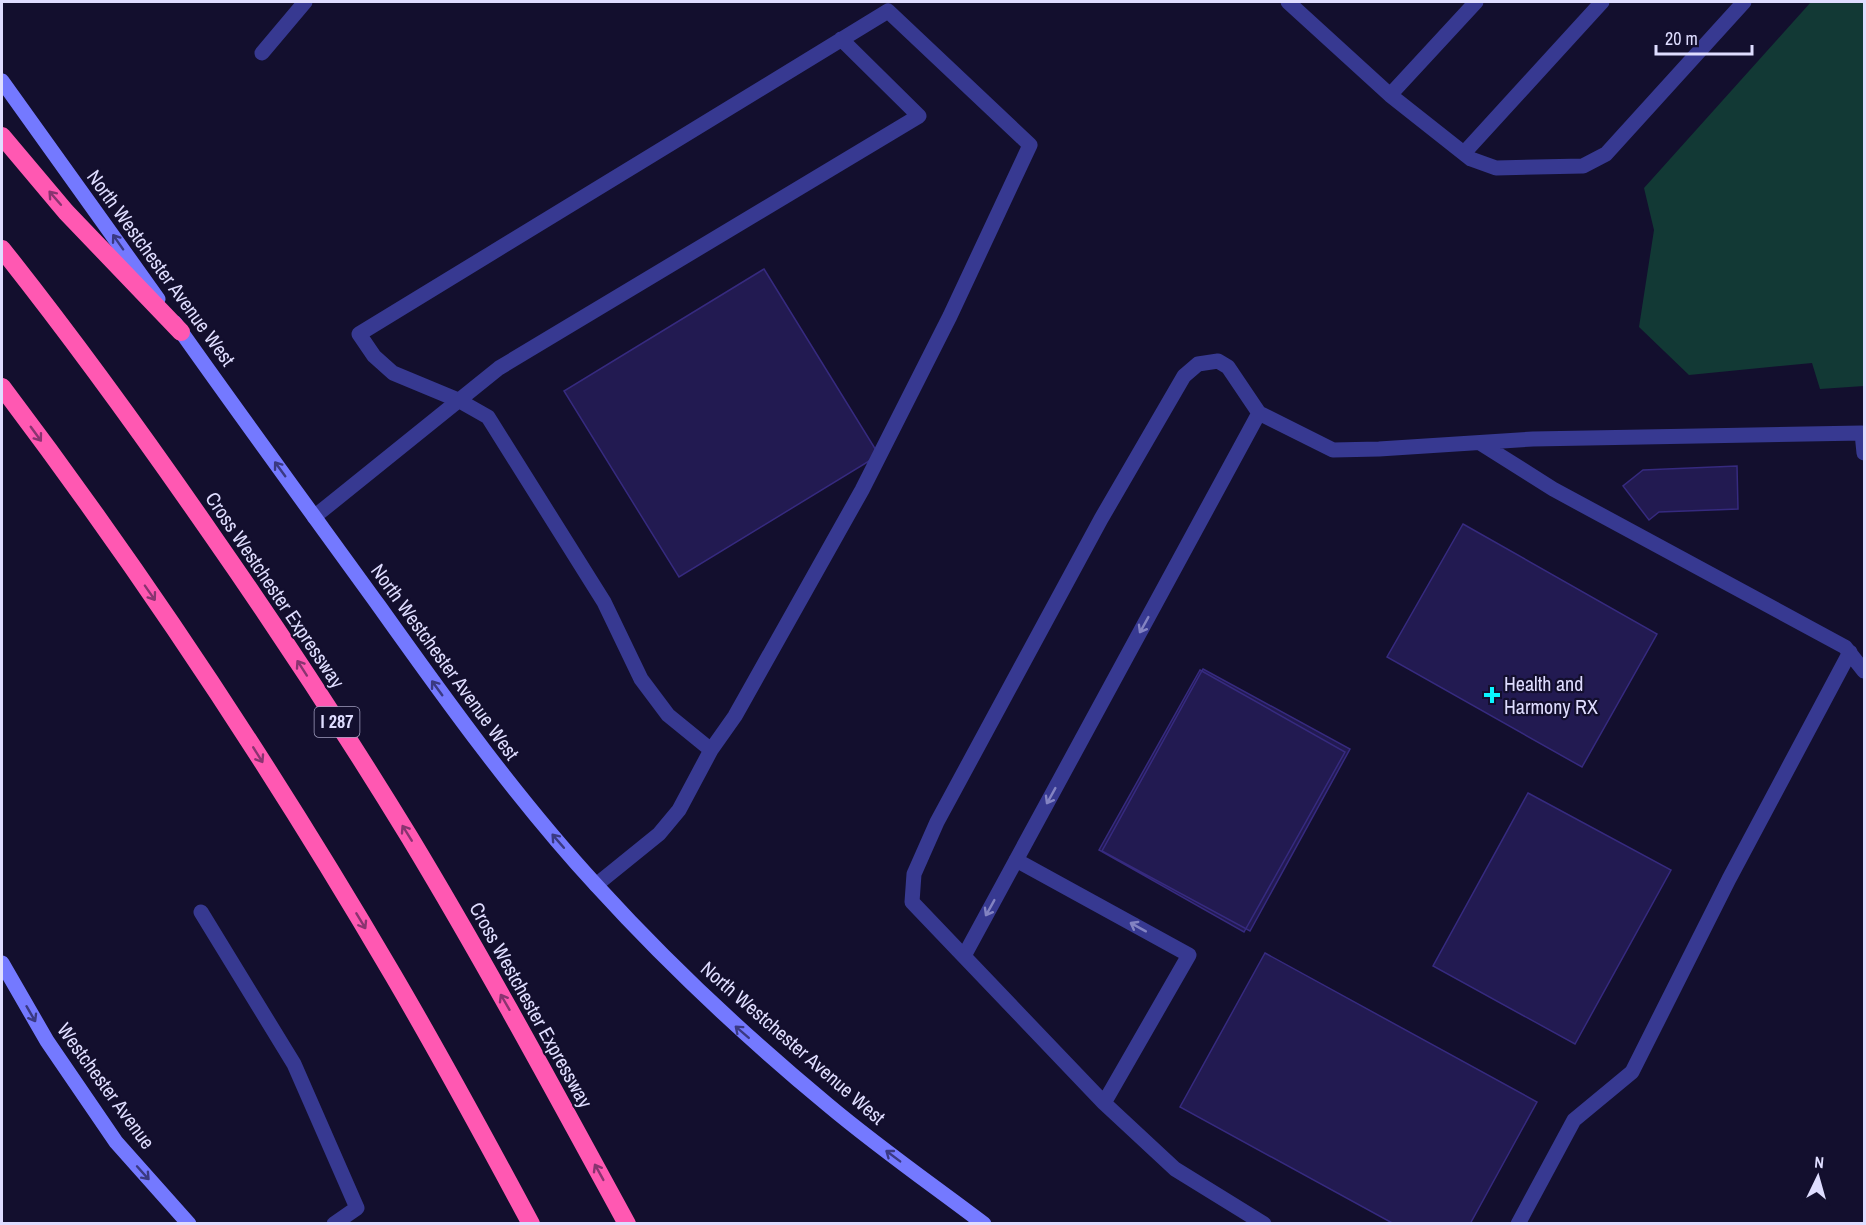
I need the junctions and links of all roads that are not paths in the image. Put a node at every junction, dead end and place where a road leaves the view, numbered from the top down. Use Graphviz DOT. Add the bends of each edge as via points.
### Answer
graph roads {
  1 [pos="305,2"];
  2 [pos="1288,2"];
  3 [pos="1476,2"];
  4 [pos="1602,2"];
  5 [pos="1744,2"];
  6 [pos="842,39"];
  7 [pos="262,53"];
  8 [pos="2,81"];
  9 [pos="1390,95"];
  10 [pos="2,136"];
  11 [pos="1464,153"];
  12 [pos="2,249"];
  13 [pos="181,332"];
  14 [pos="2,387"];
  15 [pos="458,400"];
  16 [pos="1259,413"];
  17 [pos="1480,443"];
  18 [pos="1864,453"];
  19 [pos="314,517"];
  20 [pos="1857,652"];
  21 [pos="1863,669"];
  22 [pos="711,750"];
  23 [pos="1016,860"];
  24 [pos="596,885"];
  25 [pos="201,912"];
  26 [pos="964,956"];
  27 [pos="2,963"];
  28 [pos="1104,1103"];
  29 [pos="940,1191"];
  30 [pos="189,1224"];
  31 [pos="334,1224"];
  32 [pos="531,1224"];
  33 [pos="627,1224"];
  34 [pos="974,1224"];
  35 [pos="984,1224"];
  36 [pos="1264,1224"];
  37 [pos="1518,1224"];
  1 -- 7 [label="lane"];
  2 -- 9 [label="lane"];
  3 -- 9 [label="lane"];
  4 -- 11 [label="lane"];
  5 -- 11 [label="lane" via="1606,154 1583,166 1496,168"];
  6 -- 15 [label="lane" via="919,116 499,368"];
  6 -- 15 [label="lane" via="359,334 374,356 393,373"];
  6 -- 22 [label="lane" via="888,11 1030,145 862,490 735,716"];
  13 -- 8 [label="main road, North Westchester Avenue West, one-way"];
  9 -- 11 [label="lane"];
  13 -- 10 [label="highway, one-way" via="66,212"];
  33 -- 12 [label="highway, Cross Westchester Expressway / I 287, one-way" via="456,917 316,690 164,467"];
  19 -- 13 [label="main road, North Westchester Avenue West, one-way"];
  14 -- 32 [label="highway, one-way" via="156,601 271,775 394,977"];
  15 -- 19 [label="lane"];
  15 -- 22 [label="lane" via="488,417 604,602 641,679 668,715"];
  16 -- 17 [label="lane" via="1333,450"];
  16 -- 23 [label="lane, one-way"];
  16 -- 26 [label="lane" via="1228,367 1218,361 1198,364 1184,376 1090,540 937,822 914,874 912,902"];
  17 -- 18 [label="lane" via="1862,433"];
  17 -- 20 [label="lane" via="1553,489"];
  24 -- 19 [label="main road, North Westchester Avenue West, one-way" via="508,782"];
  20 -- 21 [label="lane"];
  20 -- 37 [label="lane" via="1729,879 1632,1072 1574,1120"];
  22 -- 24 [label="lane" via="679,810 659,834"];
  23 -- 26 [label="lane, one-way"];
  28 -- 23 [label="lane, one-way" via="1189,955"];
  29 -- 24 [label="main road, North Westchester Avenue West, one-way" via="828,1105 742,1032"];
  25 -- 31 [label="lane" via="294,1064 357,1208"];
  26 -- 28 [label="lane"];
  27 -- 30 [label="main road, Westchester Avenue, one-way" via="46,1041 116,1142"];
  28 -- 36 [label="lane" via="1175,1168"];
  29 -- 34 [label="main road"];
  29 -- 35 [label="main road"];
}
